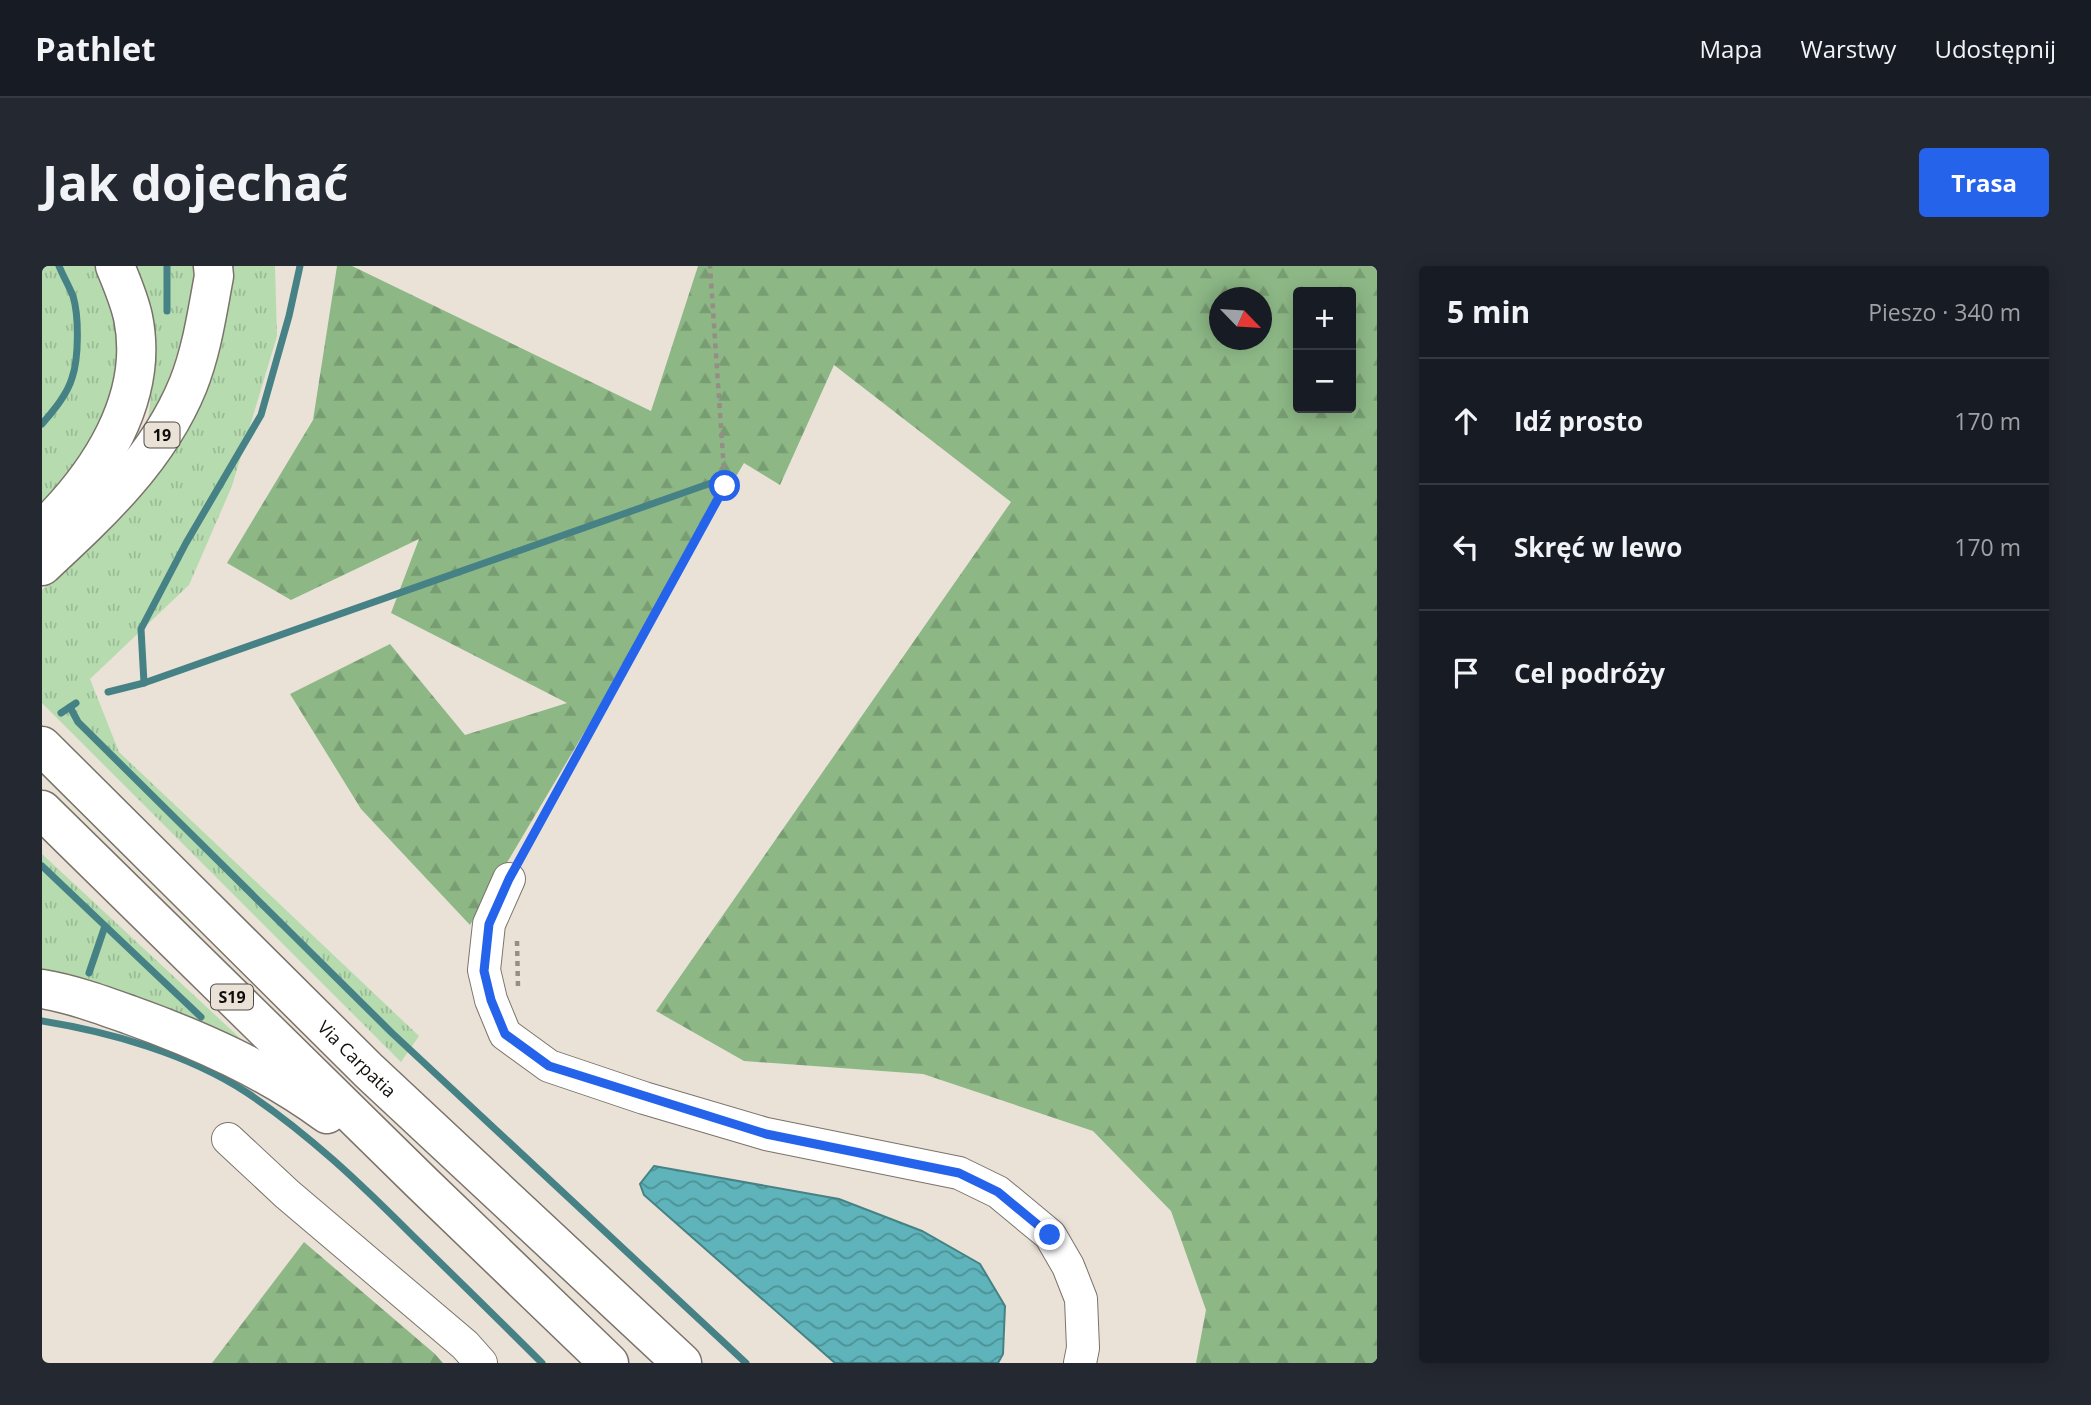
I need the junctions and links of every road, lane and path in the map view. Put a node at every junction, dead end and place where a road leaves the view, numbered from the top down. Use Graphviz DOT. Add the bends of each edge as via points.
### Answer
graph roads {
  1 [pos="115,266"];
  2 [pos="214,266"];
  3 [pos="710,266"];
  4 [pos="42,530"];
  5 [pos="42,566"];
  6 [pos="42,746"];
  7 [pos="42,810"];
  8 [pos="509,879"];
  9 [pos="42,989"];
  10 [pos="228,1139"];
  11 [pos="422,1183"];
  12 [pos="481,1363"];
  13 [pos="609,1363"];
  14 [pos="682,1363"];
  15 [pos="1080,1363"];
  1 -- 4 [label="highway" via="127,295 136,345 128,398 100,463 69,505"];
  2 -- 5 [label="highway, 19" via="201,344 174,414 136,472"];
  3 -- 8 [label="path" via="725,486"];
  6 -- 14 [label="highway, Via Carpatia / S19" via="369,1071"];
  7 -- 11 [label="highway, S19"];
  8 -- 15 [label="lane" via="489,924 484,971 505,1034 549,1066 644,1097 766,1134 959,1173 998,1192 1050,1235 1068,1266 1081,1299"];
  9 -- 11 [label="highway" via="180,1033 242,1062 295,1091"];
  10 -- 12 [label="lane"];
  11 -- 13 [label="highway, S19"];
}
